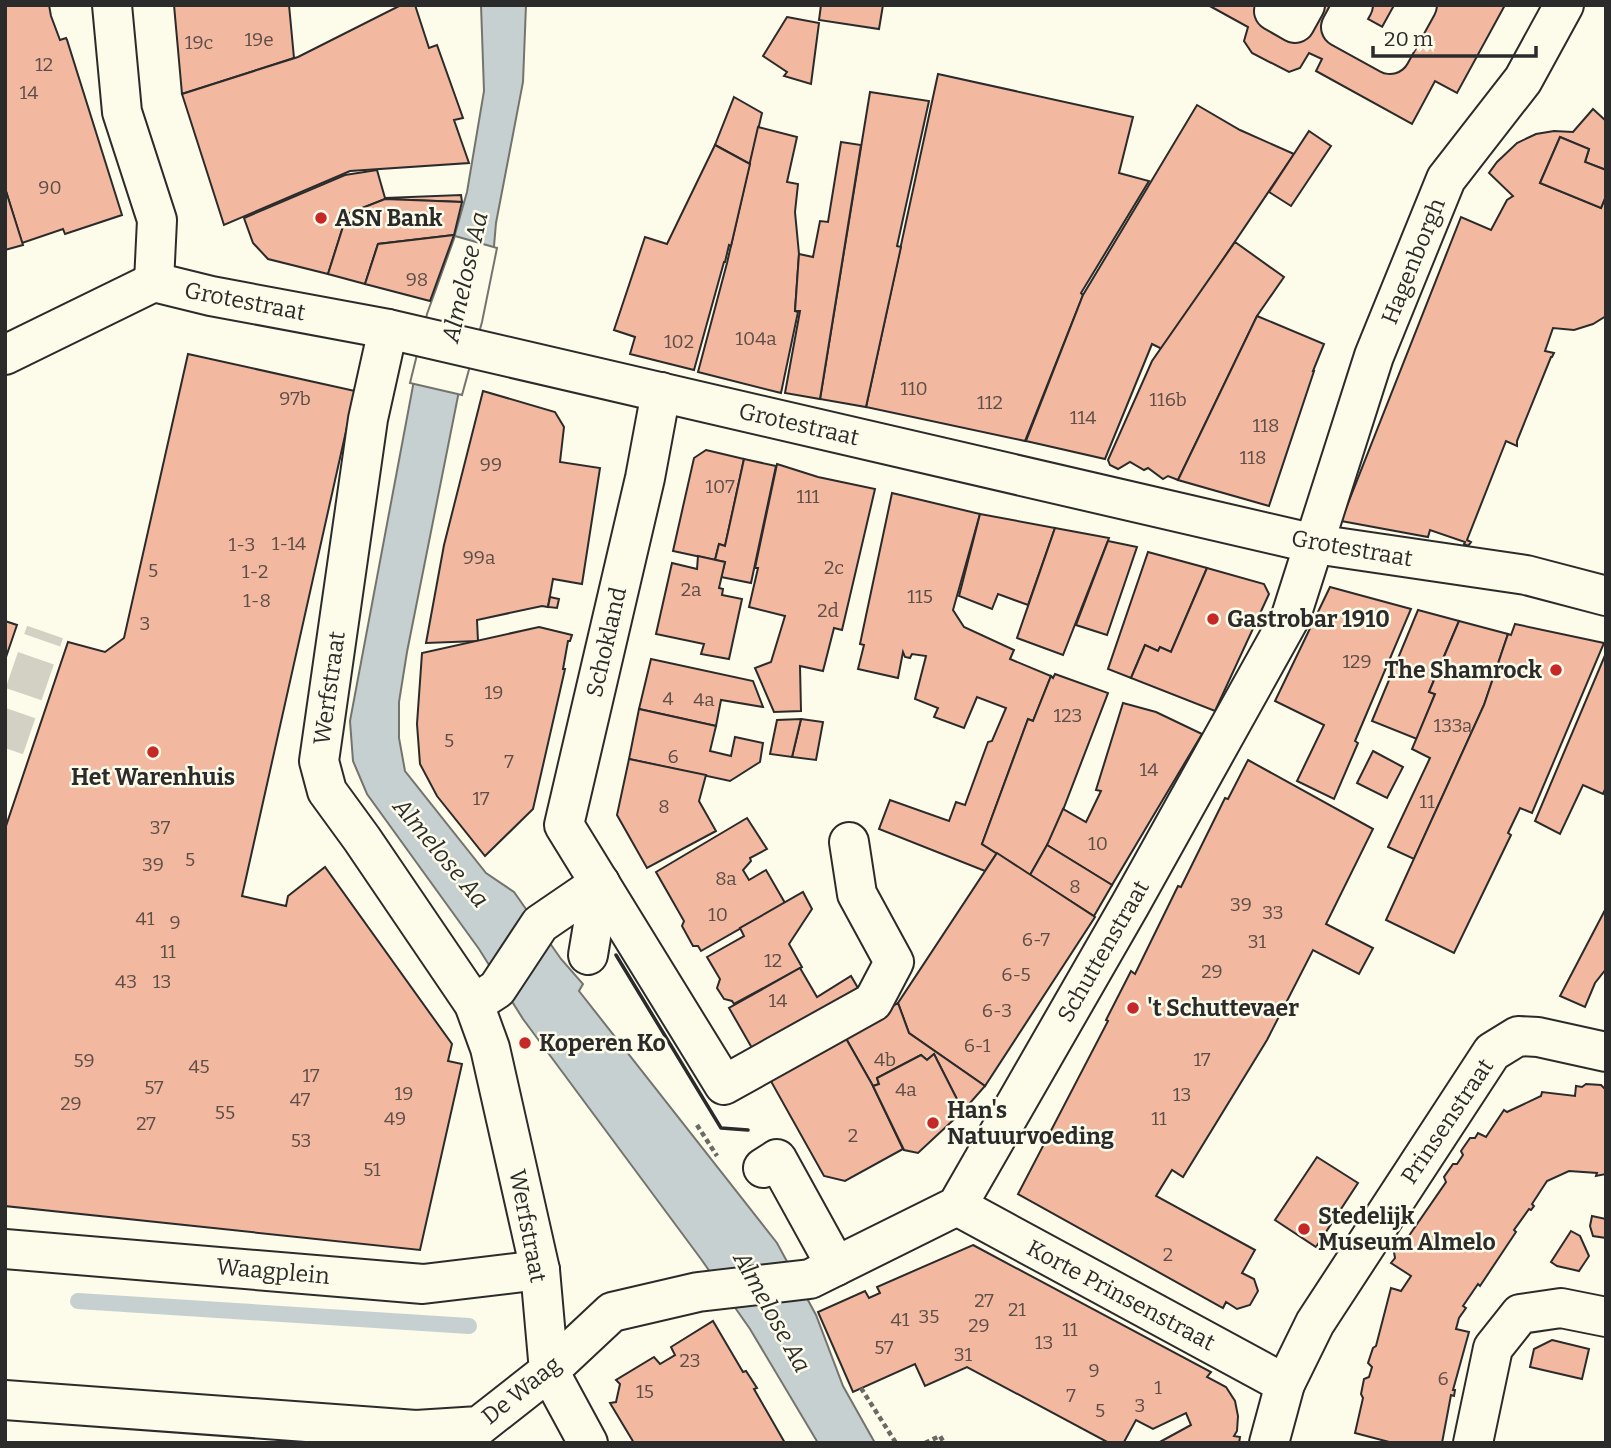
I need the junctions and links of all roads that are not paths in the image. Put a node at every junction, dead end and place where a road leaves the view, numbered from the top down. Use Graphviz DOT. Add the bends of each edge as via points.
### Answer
graph roads {
  1 [pos="112,5"];
  2 [pos="1277,5"];
  3 [pos="1305,5"];
  4 [pos="1353,5"];
  5 [pos="1417,5"];
  6 [pos="1564,5"];
  7 [pos="154,282"];
  8 [pos="404,332"];
  9 [pos="5,355"];
  10 [pos="661,392"];
  11 [pos="1315,544"];
  12 [pos="1606,596"];
  13 [pos="849,842"];
  14 [pos="600,883"];
  15 [pos="588,955"];
  16 [pos="485,996"];
  17 [pos="1606,1052"];
  18 [pos="763,1168"];
  19 [pos="957,1206"];
  20 [pos="5,1249"];
  21 [pos="540,1270"];
  22 [pos="823,1272"];
  23 [pos="1606,1317"];
  24 [pos="549,1371"];
  25 [pos="1285,1384"];
  26 [pos="5,1400"];
  27 [pos="1275,1441"];
  28 [pos="588,1443"];
  29 [pos="1473,1443"];
  1 -- 7 [label="street" via="122,112 157,220"];
  2 -- 3 [label="street" via="1274,11 1295,23"];
  4 -- 5 [label="street" via="1341,27 1390,54"];
  6 -- 11 [label="street, Hagenborgh" via="1523,80 1447,179 1374,356"];
  7 -- 8 [label="street, Grotestraat"];
  7 -- 9 [label="street, Grotestraat"];
  8 -- 10 [label="street, Grotestraat"];
  8 -- 16 [label="street, Werfstraat" via="368,419 319,761 327,791"];
  10 -- 11 [label="street, Grotestraat"];
  10 -- 14 [label="street, Schokland" via="564,825"];
  11 -- 12 [label="street, Grotestraat" via="1525,575"];
  11 -- 19 [label="street, Schuttenstraat" via="1291,616"];
  13 -- 14 [label="street, Schokland" via="857,894 894,962 873,1002 724,1085"];
  14 -- 15 [label="street"];
  14 -- 16 [label="street" via="540,924"];
  16 -- 21 [label="street, Werfstraat" via="490,1048"];
  17 -- 25 [label="street, Prinsenstraat" via="1518,1036 1492,1052 1337,1287"];
  18 -- 22 [label="street" via="777,1159"];
  19 -- 22 [label="street"];
  19 -- 25 [label="street, Korte Prinsenstraat"];
  20 -- 21 [label="street, Waagplein" via="423,1284"];
  21 -- 24 [label="street, Werfstraat"];
  22 -- 24 [label="street, De Waag" via="698,1292 612,1312"];
  23 -- 29 [label="street" via="1560,1308 1520,1314 1493,1348"];
  24 -- 26 [label="street, De Waag" via="479,1426 416,1430"];
  24 -- 28 [label="street"];
  25 -- 27 [label="street, Prinsenstraat"];
}
